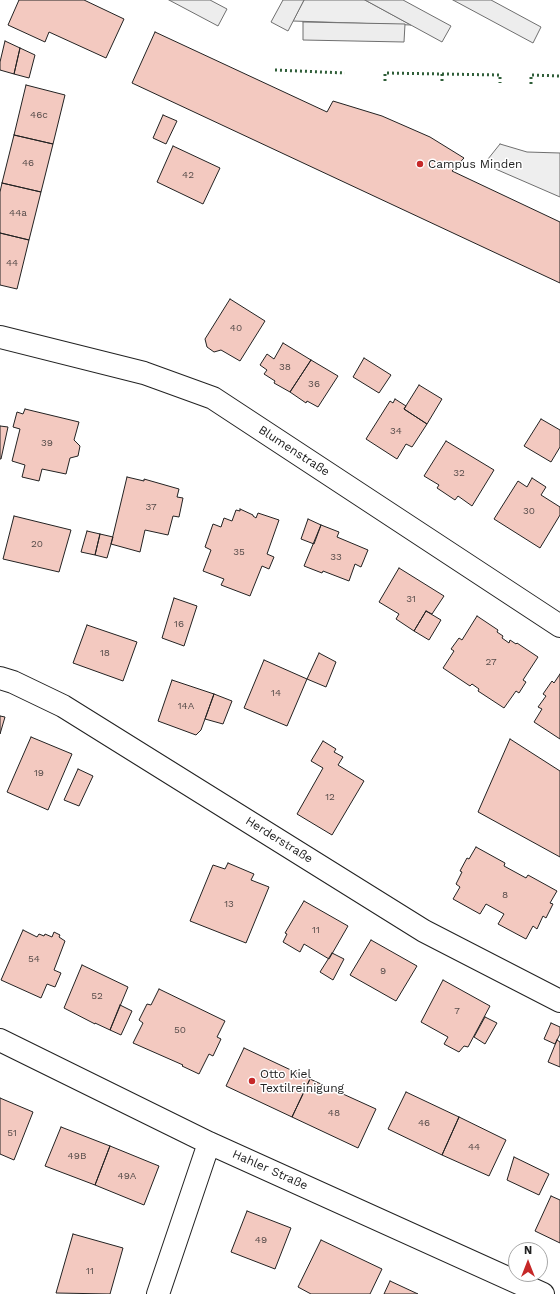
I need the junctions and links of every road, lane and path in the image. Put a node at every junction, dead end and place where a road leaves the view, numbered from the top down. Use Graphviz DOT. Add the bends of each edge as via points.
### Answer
graph roads {
  1 [pos="0,337"];
  2 [pos="560,626"];
  3 [pos="0,678"];
  4 [pos="560,1001"];
  5 [pos="0,1040"];
  6 [pos="210,1143"];
  7 [pos="158,1294"];
  8 [pos="543,1294"];
  1 -- 2 [label="street, Blumenstraße" via="144,373 213,398"];
  3 -- 4 [label="street, Herderstraße" via="63,706 424,931"];
  5 -- 6 [label="street, Hahler Straße"];
  6 -- 7 [label="street"];
  6 -- 8 [label="street, Hahler Straße"];
}
